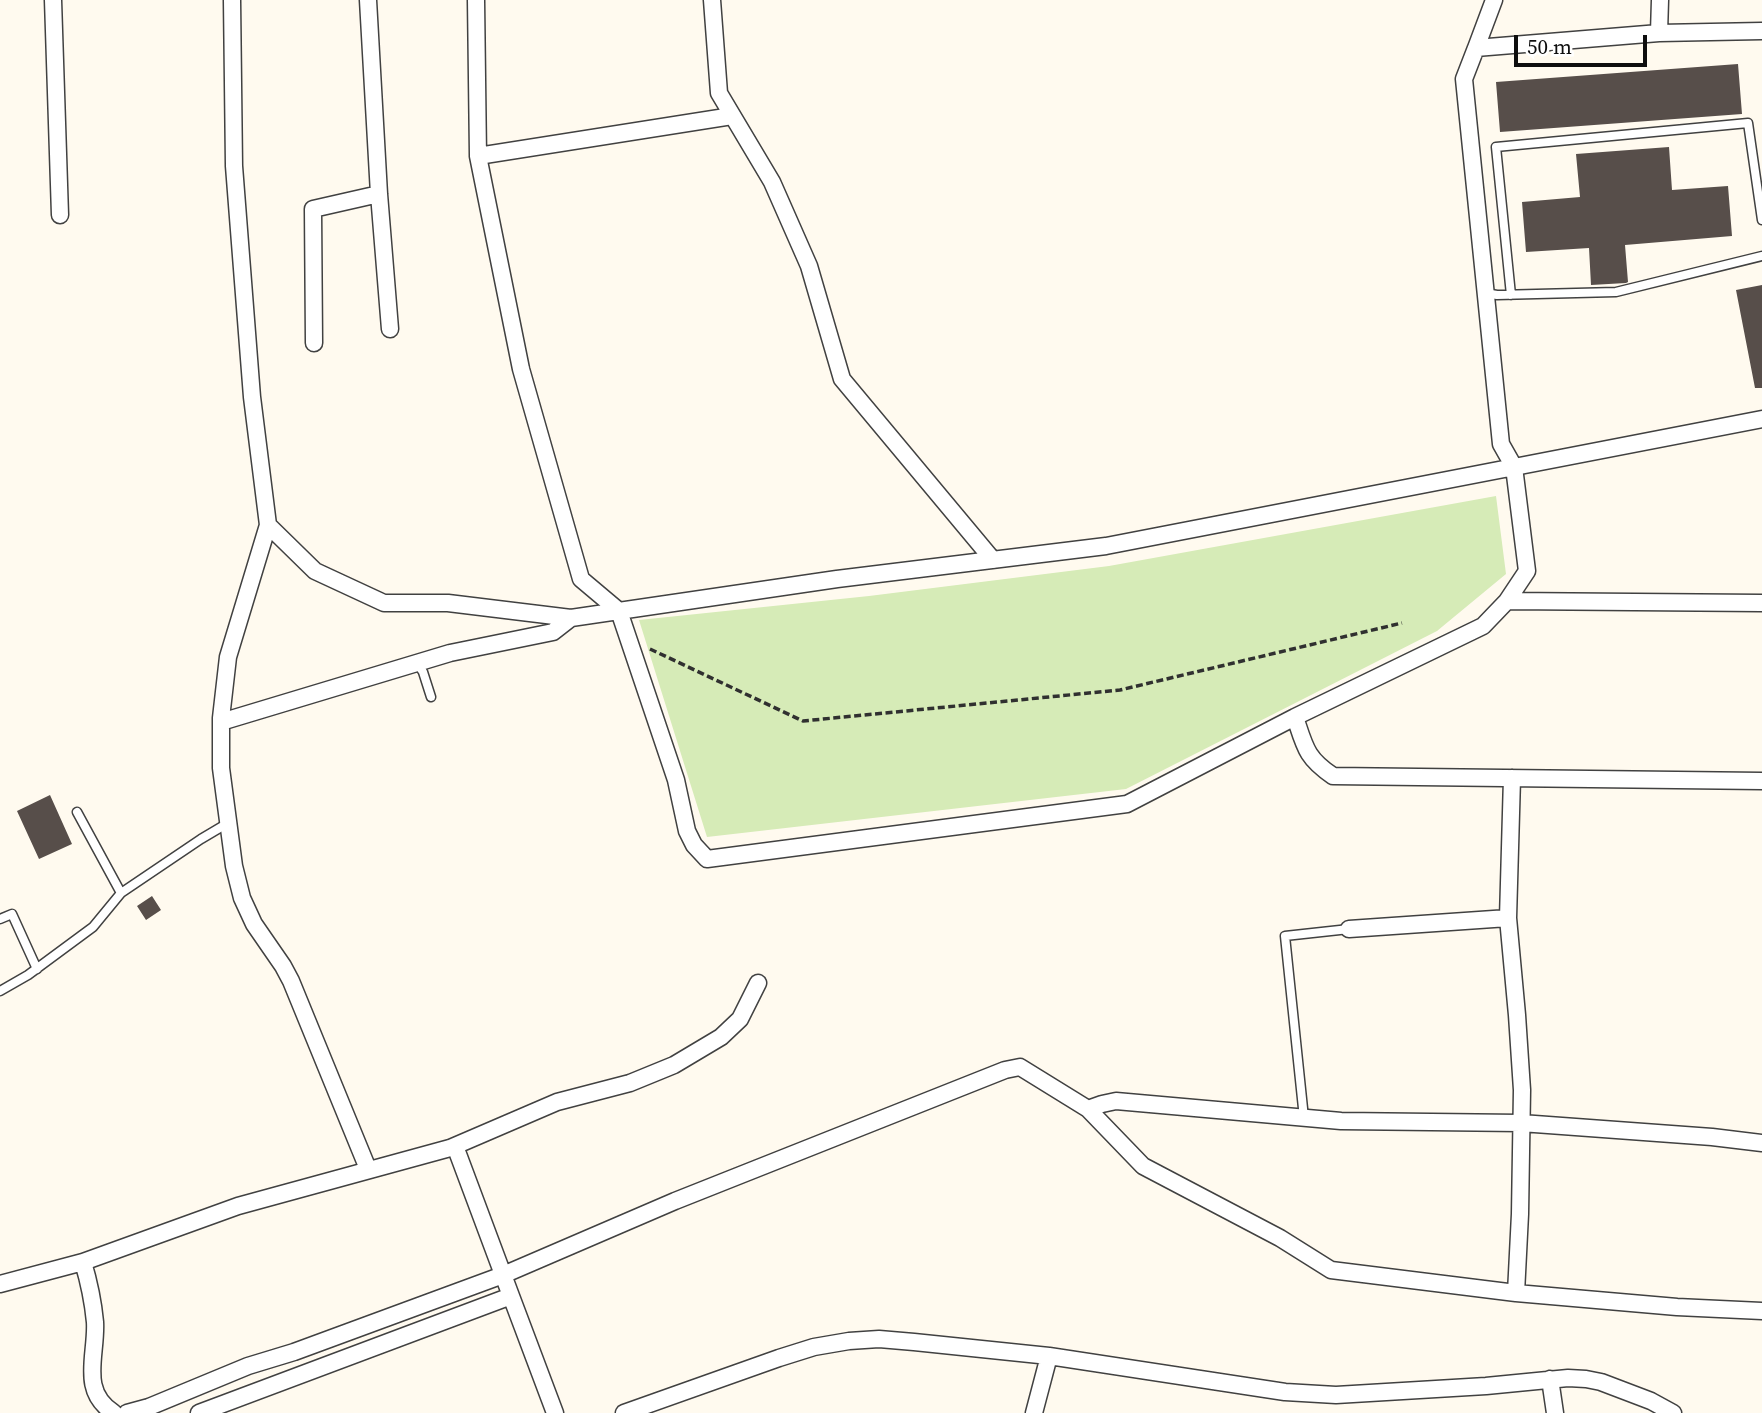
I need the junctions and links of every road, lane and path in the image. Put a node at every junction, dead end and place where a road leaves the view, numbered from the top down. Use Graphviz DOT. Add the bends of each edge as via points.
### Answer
graph roads {
  1 [pos="53,0"];
  2 [pos="232,0"];
  3 [pos="369,0"];
  4 [pos="477,0"];
  5 [pos="712,0"];
  6 [pos="1494,0"];
  7 [pos="1660,0"];
  8 [pos="1762,31"];
  9 [pos="1659,33"];
  10 [pos="1476,48"];
  11 [pos="732,116"];
  12 [pos="478,156"];
  13 [pos="379,194"];
  14 [pos="60,215"];
  15 [pos="1762,220"];
  16 [pos="1762,256"];
  17 [pos="1485,293"];
  18 [pos="1511,295"];
  19 [pos="390,329"];
  20 [pos="314,342"];
  21 [pos="1762,419"];
  22 [pos="1514,467"];
  23 [pos="268,525"];
  24 [pos="993,560"];
  25 [pos="1507,601"];
  26 [pos="1762,603"];
  27 [pos="619,611"];
  28 [pos="571,618"];
  29 [pos="1402,623"];
  30 [pos="648,648"];
  31 [pos="417,663"];
  32 [pos="431,697"];
  33 [pos="1295,717"];
  34 [pos="221,722"];
  35 [pos="1512,778"];
  36 [pos="1762,781"];
  37 [pos="77,812"];
  38 [pos="228,823"];
  39 [pos="121,893"];
  40 [pos="1508,918"];
  41 [pos="0,919"];
  42 [pos="1349,929"];
  43 [pos="37,969"];
  44 [pos="758,984"];
  45 [pos="0,991"];
  46 [pos="1088,1109"];
  47 [pos="1304,1118"];
  48 [pos="1521,1123"];
  49 [pos="1762,1143"];
  50 [pos="455,1146"];
  51 [pos="368,1170"];
  52 [pos="83,1262"];
  53 [pos="503,1275"];
  54 [pos="0,1284"];
  55 [pos="1516,1293"];
  56 [pos="512,1296"];
  57 [pos="1762,1311"];
  58 [pos="1049,1356"];
  59 [pos="1550,1379"];
  60 [pos="114,1413"];
  61 [pos="127,1413"];
  62 [pos="199,1413"];
  63 [pos="555,1413"];
  64 [pos="624,1413"];
  65 [pos="1034,1413"];
  66 [pos="1555,1413"];
  67 [pos="1673,1413"];
  1 -- 14 [label="street"];
  2 -- 23 [label="street" via="234,166 252,397"];
  3 -- 13 [label="street"];
  4 -- 12 [label="street"];
  5 -- 11 [label="street" via="719,93"];
  6 -- 10 [label="street"];
  7 -- 9 [label="street"];
  8 -- 9 [label="street"];
  9 -- 10 [label="street"];
  10 -- 17 [label="street" via="1464,79"];
  11 -- 12 [label="street"];
  11 -- 24 [label="street" via="772,182 809,266 842,380"];
  12 -- 27 [label="street" via="521,369 580,579"];
  13 -- 19 [label="street"];
  13 -- 20 [label="street" via="313,209"];
  15 -- 18 [label="lane" via="1748,123 1496,147"];
  16 -- 18 [label="lane" via="1616,292"];
  17 -- 18 [label="lane"];
  17 -- 22 [label="street" via="1501,444"];
  21 -- 22 [label="street"];
  22 -- 24 [label="street" via="1106,547"];
  22 -- 25 [label="street" via="1527,571"];
  23 -- 28 [label="street" via="315,570 384,603 447,603"];
  23 -- 34 [label="street" via="228,657"];
  24 -- 27 [label="street"];
  25 -- 26 [label="street"];
  25 -- 33 [label="street" via="1483,626"];
  27 -- 28 [label="street"];
  27 -- 33 [label="street" via="676,780 687,831 707,859 1127,804"];
  28 -- 31 [label="street" via="553,632"];
  29 -- 30 [label="path" via="1120,691 803,721"];
  31 -- 32 [label="lane"];
  31 -- 34 [label="street"];
  33 -- 35 [label="street" via="1306,751 1333,776"];
  34 -- 38 [label="street"];
  35 -- 36 [label="street"];
  35 -- 40 [label="street"];
  37 -- 39 [label="lane"];
  38 -- 39 [label="lane"];
  38 -- 51 [label="street" via="242,898 291,981"];
  39 -- 43 [label="lane" via="93,927"];
  40 -- 42 [label="street"];
  40 -- 48 [label="street"];
  41 -- 43 [label="lane" via="12,914"];
  42 -- 47 [label="lane" via="1284,936"];
  43 -- 45 [label="lane"];
  44 -- 50 [label="street" via="740,1019 722,1037 674,1065 630,1083 557,1102"];
  46 -- 47 [label="street" via="1116,1101"];
  46 -- 53 [label="street" via="1020,1067 1005,1070 675,1200"];
  46 -- 55 [label="street" via="1143,1166 1331,1270"];
  47 -- 48 [label="street"];
  48 -- 49 [label="street"];
  48 -- 55 [label="street"];
  50 -- 51 [label="street"];
  50 -- 53 [label="street"];
  51 -- 52 [label="street" via="237,1206"];
  52 -- 54 [label="street"];
  52 -- 60 [label="street" via="95,1324 91,1373 96,1396"];
  53 -- 56 [label="street"];
  53 -- 61 [label="street"];
  55 -- 57 [label="street"];
  56 -- 62 [label="street"];
  56 -- 63 [label="street"];
  58 -- 59 [label="street" via="1336,1395"];
  58 -- 64 [label="street" via="879,1339 849,1341 779,1358"];
  58 -- 65 [label="street"];
  59 -- 66 [label="street"];
  59 -- 67 [label="street" via="1601,1382"];
}
